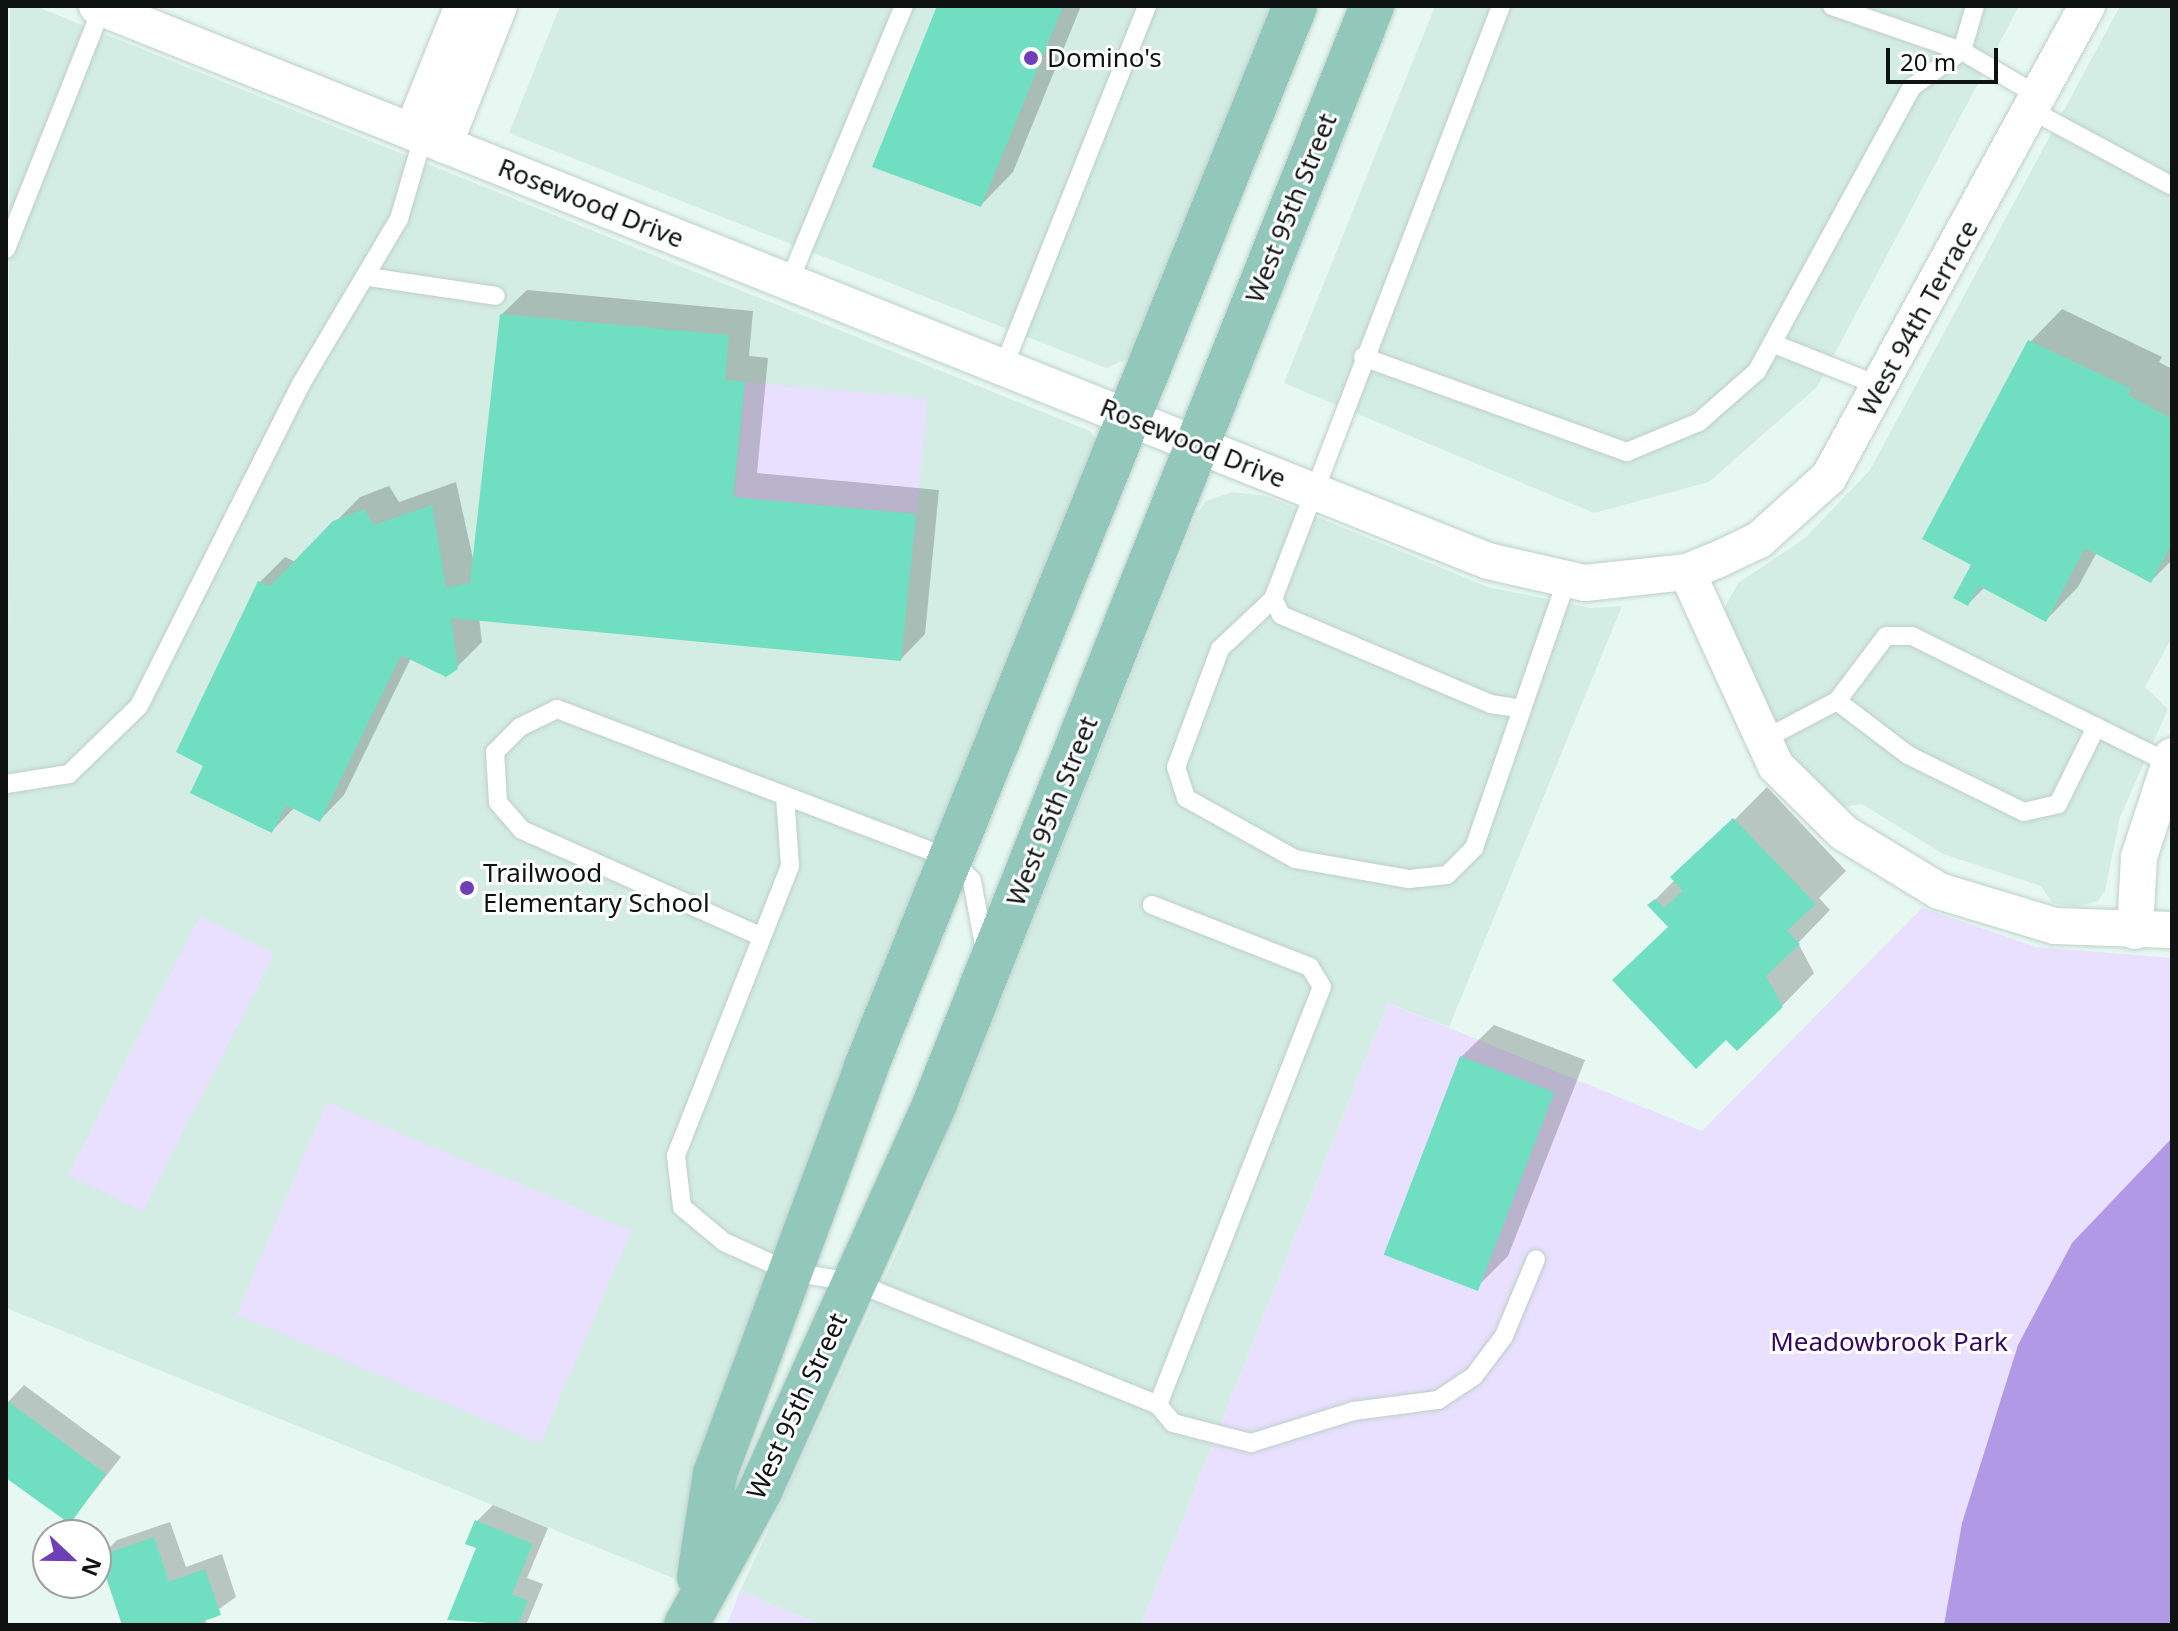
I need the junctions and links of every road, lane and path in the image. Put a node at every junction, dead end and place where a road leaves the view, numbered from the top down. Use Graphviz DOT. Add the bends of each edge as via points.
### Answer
graph roads {
  1 [pos="463,6"];
  2 [pos="499,6"];
  3 [pos="904,6"];
  4 [pos="1147,6"];
  5 [pos="1295,6"];
  6 [pos="1372,6"];
  7 [pos="1501,6"];
  8 [pos="1832,6"];
  9 [pos="1975,6"];
  10 [pos="2087,6"];
  11 [pos="100,7"];
  12 [pos="1962,51"];
  13 [pos="2035,103"];
  14 [pos="426,138"];
  15 [pos="2172,186"];
  16 [pos="6,249"];
  17 [pos="368,277"];
  18 [pos="789,282"];
  19 [pos="496,296"];
  20 [pos="1774,344"];
  21 [pos="1363,357"];
  22 [pos="1003,368"];
  23 [pos="1882,387"];
  24 [pos="1132,419"];
  25 [pos="1197,445"];
  26 [pos="1316,493"];
  27 [pos="1687,572"];
  28 [pos="1567,579"];
  29 [pos="1277,607"];
  30 [pos="1837,701"];
  31 [pos="1522,709"];
  32 [pos="2096,727"];
  33 [pos="1763,740"];
  34 [pos="2170,760"];
  35 [pos="6,784"];
  36 [pos="785,796"];
  37 [pos="951,859"];
  38 [pos="1152,905"];
  39 [pos="2172,930"];
  40 [pos="2135,931"];
  41 [pos="760,936"];
  42 [pos="991,966"];
  43 [pos="1536,1259"];
  44 [pos="790,1272"];
  45 [pos="854,1282"];
  46 [pos="1158,1405"];
  47 [pos="691,1612"];
  1 -- 14 [label="street"];
  2 -- 14 [label="street"];
  3 -- 18 [label="lane"];
  4 -- 22 [label="lane"];
  5 -- 24 [label="main road, West 95th Street"];
  6 -- 25 [label="main road, West 95th Street"];
  7 -- 21 [label="lane"];
  8 -- 12 [label="lane"];
  9 -- 12 [label="lane"];
  10 -- 13 [label="street, West 94th Terrace"];
  11 -- 14 [label="street, Rosewood Drive"];
  11 -- 16 [label="lane"];
  12 -- 13 [label="lane"];
  12 -- 20 [label="lane" via="1912,87"];
  13 -- 15 [label="lane"];
  13 -- 23 [label="street, West 94th Terrace"];
  14 -- 17 [label="lane" via="415,179"];
  14 -- 18 [label="street, Rosewood Drive"];
  17 -- 19 [label="lane"];
  17 -- 35 [label="lane" via="301,384 139,706 101,751 69,774"];
  18 -- 22 [label="street, Rosewood Drive"];
  20 -- 21 [label="lane" via="1757,371 1699,422 1627,452"];
  20 -- 23 [label="lane"];
  21 -- 26 [label="lane"];
  22 -- 24 [label="street, Rosewood Drive"];
  23 -- 27 [label="street, West 94th Terrace" via="1829,477 1804,503 1759,540"];
  24 -- 25 [label="street, Rosewood Drive"];
  24 -- 37 [label="main road, West 95th Street"];
  25 -- 26 [label="street, Rosewood Drive"];
  25 -- 42 [label="main road, West 95th Street"];
  26 -- 28 [label="street, Rosewood Drive" via="1488,561"];
  26 -- 29 [label="lane"];
  27 -- 28 [label="street, Rosewood Drive"];
  27 -- 33 [label="street"];
  28 -- 31 [label="lane"];
  29 -- 31 [label="lane" via="1491,704"];
  29 -- 31 [label="lane" via="1220,649 1176,767 1186,798 1295,859 1409,879 1447,875 1474,848"];
  30 -- 32 [label="lane" via="1886,636 1912,636"];
  30 -- 32 [label="lane" via="1908,755 2024,812 2058,804"];
  30 -- 33 [label="lane"];
  32 -- 34 [label="lane"];
  33 -- 40 [label="street" via="1776,766 1844,833 1939,891 2055,926"];
  34 -- 40 [label="street" via="2139,857"];
  36 -- 37 [label="lane"];
  36 -- 41 [label="lane" via="790,866"];
  36 -- 41 [label="lane" via="557,709 520,727 495,752 498,802 522,830"];
  37 -- 42 [label="lane" via="972,881 977,935"];
  37 -- 44 [label="main road, West 95th Street"];
  38 -- 46 [label="lane" via="1310,967 1322,987"];
  39 -- 40 [label="street"];
  41 -- 44 [label="lane" via="676,1156 677,1184 682,1207 724,1242"];
  42 -- 45 [label="main road, West 95th Street"];
  43 -- 46 [label="lane" via="1504,1336 1474,1376 1438,1400 1354,1411 1251,1443 1173,1423"];
  44 -- 45 [label="lane"];
  44 -- 47 [label="main road, West 95th Street" via="715,1474"];
  45 -- 46 [label="lane"];
  45 -- 47 [label="main road, West 95th Street" via="760,1491"];
}
